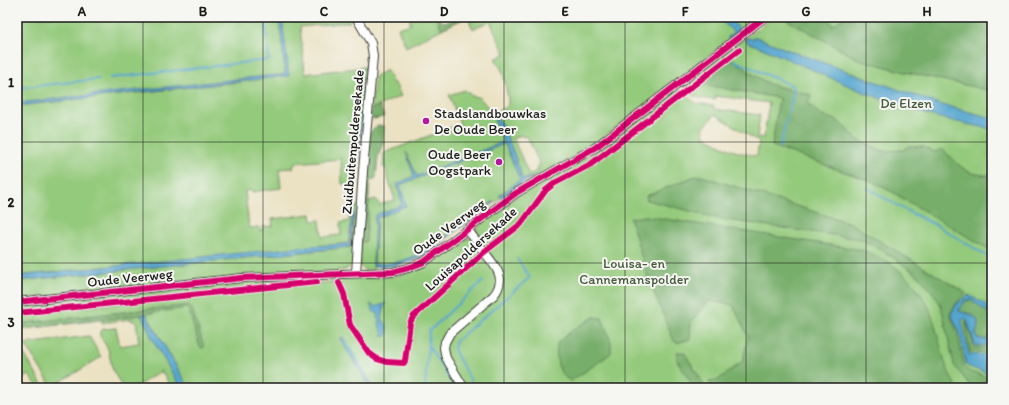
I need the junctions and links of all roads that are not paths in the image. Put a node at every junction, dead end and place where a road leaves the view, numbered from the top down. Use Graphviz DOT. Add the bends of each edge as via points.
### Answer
graph roads {
  1 [pos="356,17"];
  2 [pos="765,17"];
  3 [pos="468,230"];
  4 [pos="356,273"];
  5 [pos="17,302"];
  6 [pos="464,388"];
  1 -- 4 [label="street, Zuidbuitenpoldersekade" via="371,43 374,56"];
  2 -- 3 [label="street, Oude Veerweg" via="596,147 516,193"];
  3 -- 4 [label="street, Oude Veerweg" via="415,266 393,272"];
  3 -- 6 [label="street" via="497,269 500,280 494,295 450,333 445,342 446,358"];
  4 -- 5 [label="street, Oude Veerweg" via="242,278"];
}
